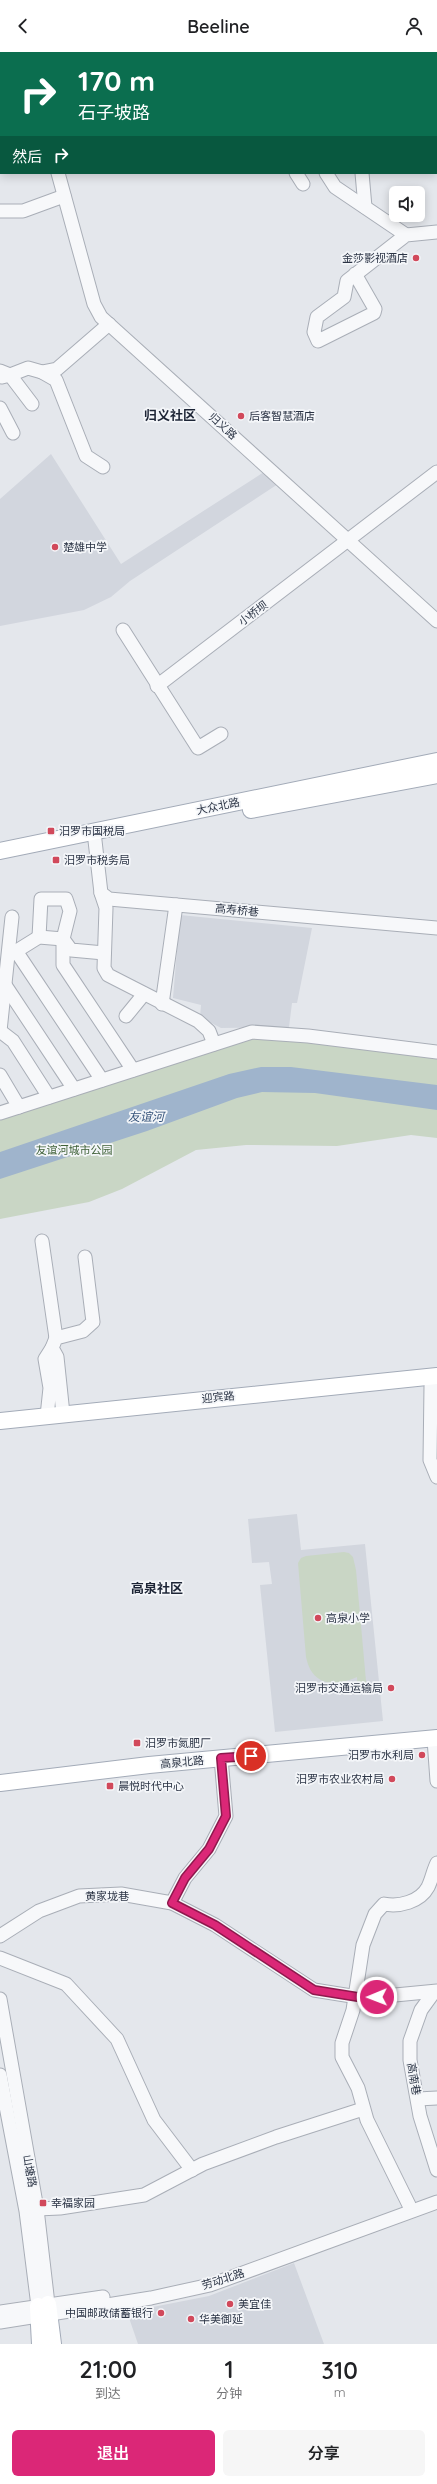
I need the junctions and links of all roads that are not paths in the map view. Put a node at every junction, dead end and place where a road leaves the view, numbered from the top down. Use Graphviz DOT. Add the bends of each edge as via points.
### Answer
graph roads {
  1 [pos="327,174"];
  2 [pos="362,174"];
  3 [pos="58,175"];
  4 [pos="64,196"];
  5 [pos="365,207"];
  6 [pos="0,212"];
  7 [pos="437,232"];
  8 [pos="406,235"];
  9 [pos="355,274"];
  10 [pos="109,324"];
  11 [pos="42,372"];
  12 [pos="3,375"];
  13 [pos="32,404"];
  14 [pos="0,408"];
  15 [pos="13,433"];
  16 [pos="103,467"];
  17 [pos="437,472"];
  18 [pos="351,540"];
  19 [pos="437,614"];
  20 [pos="437,621"];
  21 [pos="123,630"];
  22 [pos="157,686"];
  23 [pos="221,734"];
  24 [pos="437,761"];
  25 [pos="437,775"];
  26 [pos="95,836"];
  27 [pos="0,850"];
  28 [pos="0,859"];
  29 [pos="102,893"];
  30 [pos="176,905"];
  31 [pos="12,917"];
  32 [pos="437,928"];
  33 [pos="39,937"];
  34 [pos="63,939"];
  35 [pos="104,953"];
  36 [pos="12,954"];
  37 [pos="5,985"];
  38 [pos="144,994"];
  39 [pos="162,1004"];
  40 [pos="126,1016"];
  41 [pos="0,1031"];
  42 [pos="214,1044"];
  43 [pos="437,1052"];
  44 [pos="133,1070"];
  45 [pos="0,1075"];
  46 [pos="102,1080"];
  47 [pos="74,1089"];
  48 [pos="49,1097"];
  49 [pos="19,1107"];
  50 [pos="0,1113"];
  51 [pos="42,1240"];
  52 [pos="85,1258"];
  53 [pos="54,1343"];
  54 [pos="435,1383"];
  55 [pos="63,1414"];
  56 [pos="47,1416"];
  57 [pos="0,1421"];
  58 [pos="0,1427"];
  59 [pos="437,1477"];
  60 [pos="436,1736"];
  61 [pos="221,1758"];
  62 [pos="0,1773"];
  63 [pos="437,1781"];
  64 [pos="0,1783"];
  65 [pos="437,1863"];
  66 [pos="172,1903"];
  67 [pos="0,1936"];
  68 [pos="0,1958"];
  69 [pos="436,1991"];
  70 [pos="355,1997"];
  71 [pos="0,1999"];
  72 [pos="5,2055"];
  73 [pos="0,2075"];
  74 [pos="418,2098"];
  75 [pos="437,2098"];
  76 [pos="363,2109"];
  77 [pos="192,2170"];
  78 [pos="437,2170"];
  79 [pos="437,2195"];
  80 [pos="437,2202"];
  81 [pos="409,2205"];
  82 [pos="37,2209"];
  83 [pos="44,2310"];
  84 [pos="0,2312"];
  85 [pos="0,2322"];
  86 [pos="40,2344"];
  87 [pos="53,2344"];
  1 -- 5 [label="street" via="335,187"];
  2 -- 5 [label="street"];
  3 -- 4 [label="street, 归义路"];
  3 -- 18 [label="street" via="98,303 105,315"];
  4 -- 6 [label="street" via="23,211"];
  4 -- 10 [label="street, 归义路" via="94,304 101,317"];
  5 -- 8 [label="street"];
  7 -- 8 [label="street"];
  8 -- 9 [label="street"];
  9 -- 9 [label="street" via="347,281 344,298 317,317 314,332 318,341 374,313"];
  10 -- 11 [label="street" via="57,369"];
  10 -- 18 [label="street, 归义路"];
  11 -- 12 [label="street" via="28,368"];
  11 -- 16 [label="street" via="56,380 86,456"];
  12 -- 13 [label="street"];
  14 -- 15 [label="street"];
  17 -- 18 [label="street, 小桥坝"];
  18 -- 19 [label="street"];
  18 -- 20 [label="street, 归义路"];
  18 -- 22 [label="street, 小桥坝"];
  21 -- 22 [label="street"];
  22 -- 23 [label="street" via="198,748"];
  24 -- 26 [label="main road, 大众北路"];
  25 -- 26 [label="main road, 大众北路"];
  26 -- 27 [label="main road, 大众北路"];
  26 -- 28 [label="main road, 大众北路"];
  26 -- 29 [label="street"];
  29 -- 30 [label="street, 高寿桥巷" via="109,899"];
  29 -- 35 [label="street" via="106,908"];
  30 -- 32 [label="street, 高寿桥巷"];
  30 -- 39 [label="street"];
  31 -- 36 [label="street"];
  33 -- 34 [label="street"];
  33 -- 34 [label="street" via="41,899 66,900 70,911"];
  33 -- 36 [label="street"];
  34 -- 35 [label="street" via="71,950"];
  34 -- 44 [label="street" via="63,964"];
  35 -- 38 [label="street" via="104,968 108,975"];
  36 -- 37 [label="street"];
  36 -- 46 [label="street"];
  37 -- 41 [label="street"];
  37 -- 47 [label="street"];
  38 -- 39 [label="street"];
  38 -- 40 [label="street"];
  39 -- 42 [label="street" via="198,1021 209,1031"];
  41 -- 48 [label="street" via="13,1041"];
  42 -- 43 [label="street" via="252,1032 308,1036"];
  42 -- 44 [label="street"];
  44 -- 46 [label="street"];
  45 -- 49 [label="street"];
  46 -- 47 [label="street"];
  47 -- 48 [label="street"];
  48 -- 49 [label="street"];
  49 -- 50 [label="street"];
  51 -- 53 [label="street"];
  52 -- 53 [label="street" via="93,1322 83,1331"];
  53 -- 55 [label="street"];
  53 -- 56 [label="street" via="45,1359 50,1388"];
  54 -- 55 [label="main road, 迎宾路"];
  54 -- 58 [label="main road, 迎宾路"];
  54 -- 59 [label="street" via="430,1460"];
  55 -- 56 [label="main road, 迎宾路"];
  56 -- 57 [label="main road, 迎宾路"];
  60 -- 61 [label="main road, 高泉北路"];
  60 -- 62 [label="main road, 高泉北路"];
  60 -- 63 [label="street"];
  61 -- 64 [label="main road, 高泉北路"];
  61 -- 66 [label="street" via="226,1816 209,1849 185,1878"];
  65 -- 70 [label="street" via="427,1889 417,1898 404,1904 384,1904 375,1914 363,1945"];
  66 -- 67 [label="street, 黄家垅巷" via="121,1894 79,1896 39,1911"];
  66 -- 70 [label="street, 黄家垅巷" via="215,1925 314,1990"];
  68 -- 77 [label="street" via="66,1984 117,2039 154,2120"];
  69 -- 70 [label="street, 黄家垅巷"];
  69 -- 74 [label="street, 高南巷" via="421,2010 410,2040 410,2060"];
  70 -- 76 [label="street" via="342,2043 342,2057 358,2088"];
  71 -- 72 [label="street, 山塘路"];
  72 -- 82 [label="street, 山塘路"];
  73 -- 83 [label="street, 山塘路"];
  74 -- 75 [label="street"];
  74 -- 78 [label="street, 高南巷" via="420,2116"];
  76 -- 77 [label="street" via="276,2137"];
  76 -- 81 [label="street"];
  77 -- 82 [label="street" via="134,2198"];
  79 -- 81 [label="street, 劳动北路"];
  80 -- 83 [label="street, 劳动北路" via="210,2285 151,2298"];
  81 -- 83 [label="street, 劳动北路" via="204,2278"];
  82 -- 83 [label="street, 山塘路"];
  83 -- 84 [label="street, 劳动北路"];
  83 -- 85 [label="street, 劳动北路"];
  83 -- 86 [label="main road, 山塘路"];
  83 -- 87 [label="main road, 山塘路"];
}
